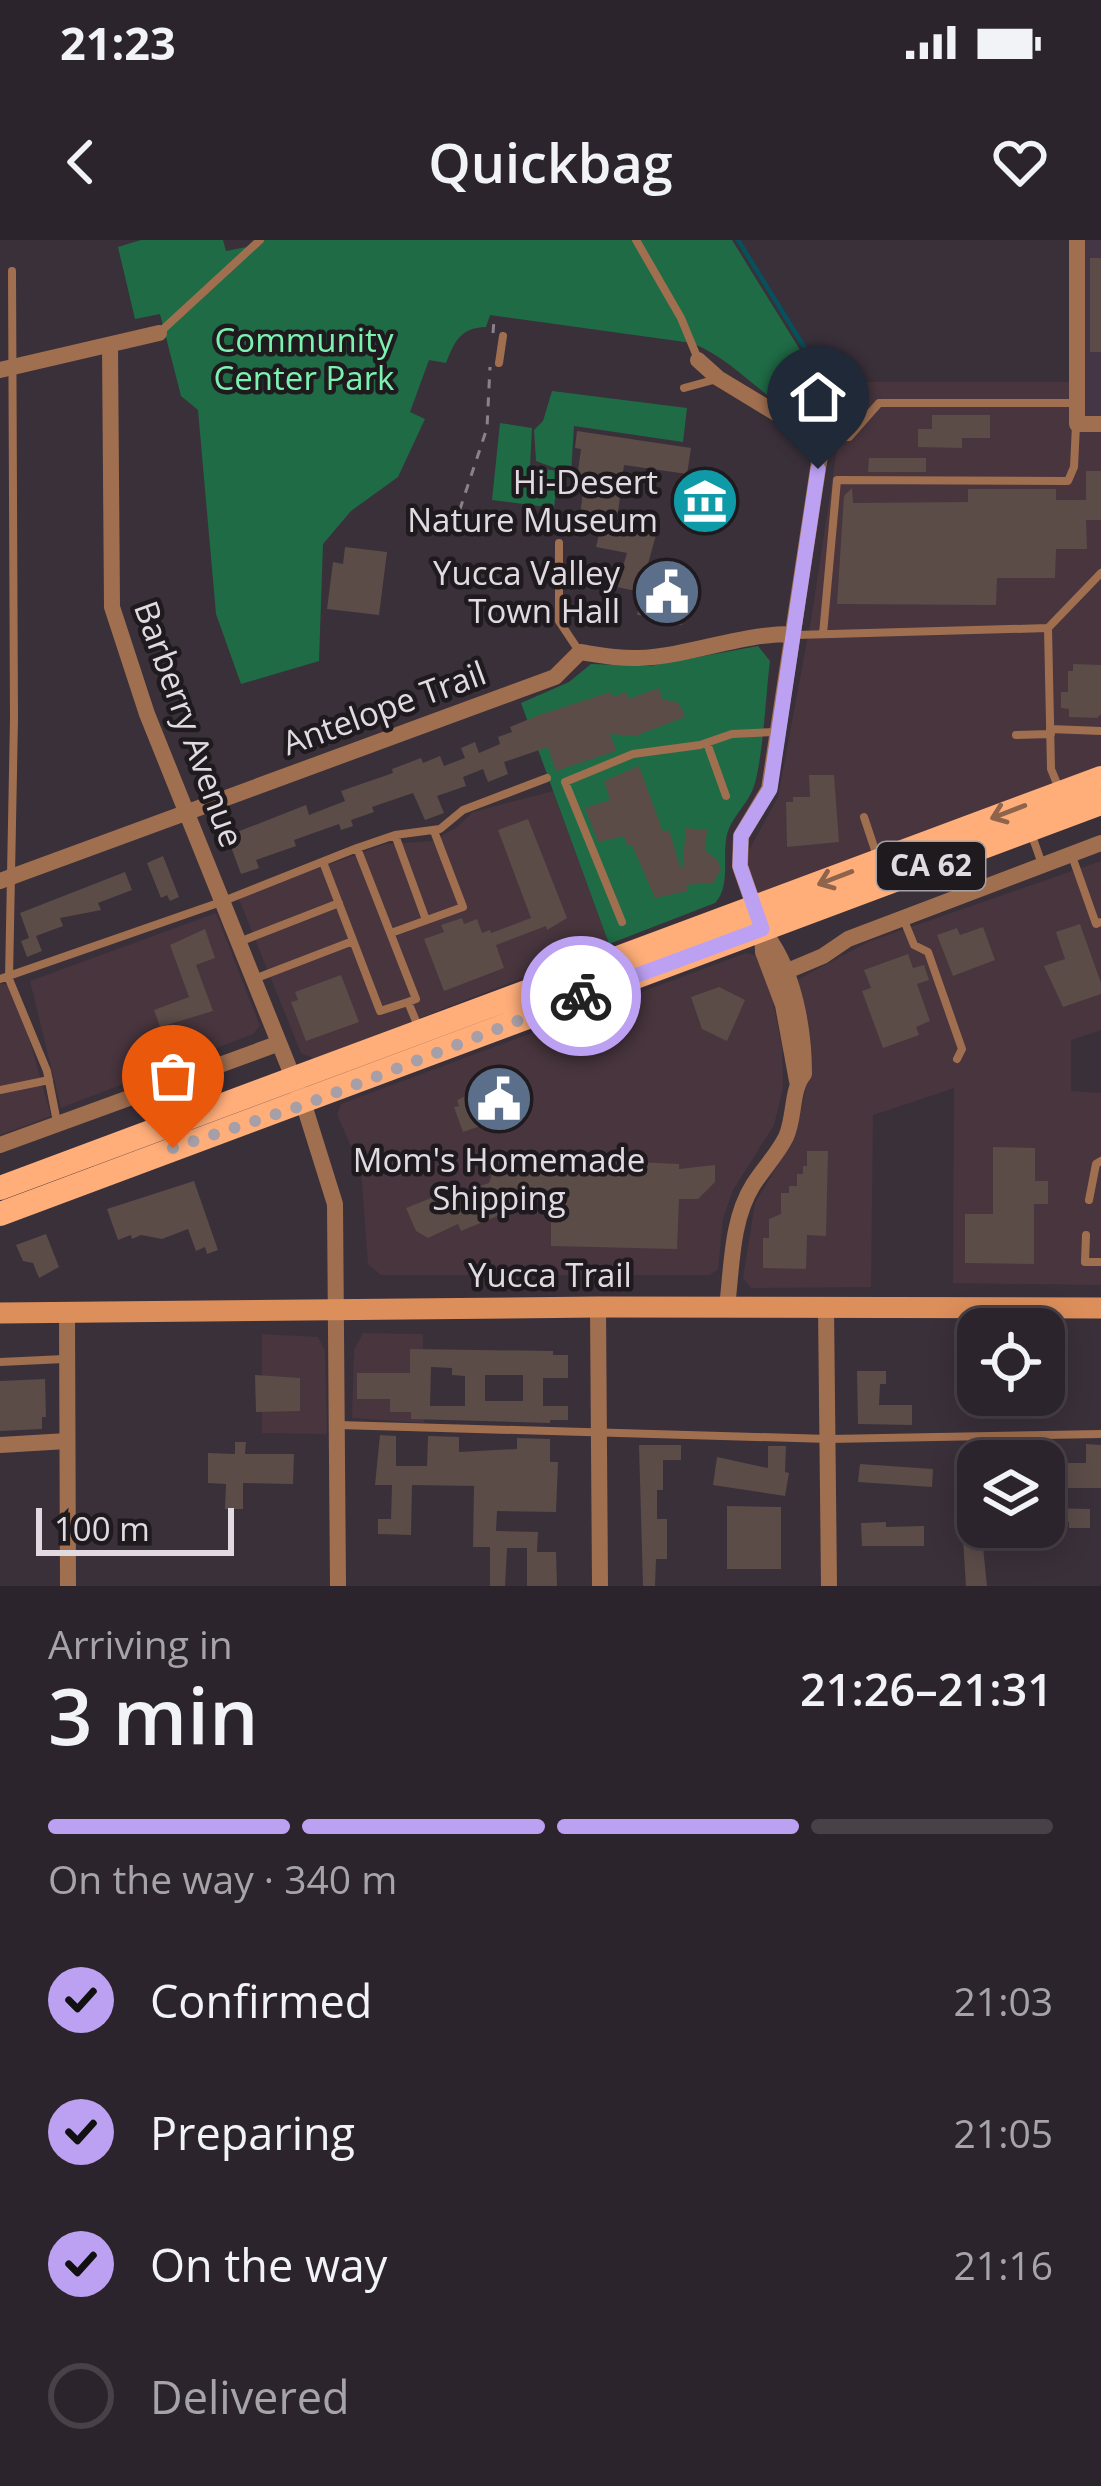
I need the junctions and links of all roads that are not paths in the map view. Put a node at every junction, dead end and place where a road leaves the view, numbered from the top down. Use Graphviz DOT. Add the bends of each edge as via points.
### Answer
graph roads {
  1 [pos="260,240"];
  2 [pos="637,240"];
  3 [pos="1077,240"];
  4 [pos="12,271"];
  5 [pos="159,333"];
  6 [pos="498,336"];
  7 [pos="110,344"];
  8 [pos="698,360"];
  9 [pos="499,364"];
  10 [pos="6,369"];
  11 [pos="718,378"];
  12 [pos="684,388"];
  13 [pos="1076,403"];
  14 [pos="1076,424"];
  15 [pos="1101,424"];
  16 [pos="823,436"];
  17 [pos="559,543"];
  18 [pos="1101,573"];
  19 [pos="1048,628"];
  20 [pos="791,634"];
  21 [pos="823,634"];
  22 [pos="580,652"];
  23 [pos="1101,731"];
  24 [pos="777,732"];
  25 [pos="1050,732"];
  26 [pos="1016,735"];
  27 [pos="707,742"];
  28 [pos="548,778"];
  29 [pos="1101,778"];
  30 [pos="1061,792"];
  31 [pos="726,796"];
  32 [pos="1101,802"];
  33 [pos="187,813"];
  34 [pos="864,818"];
  35 [pos="1030,829"];
  36 [pos="434,831"];
  37 [pos="395,835"];
  38 [pos="1101,843"];
  39 [pos="357,848"];
  40 [pos="1071,855"];
  41 [pos="879,861"];
  42 [pos="323,862"];
  43 [pos="1043,865"];
  44 [pos="5,880"];
  45 [pos="221,902"];
  46 [pos="339,903"];
  47 [pos="904,918"];
  48 [pos="758,919"];
  49 [pos="427,920"];
  50 [pos="622,922"];
  51 [pos="1101,922"];
  52 [pos="391,934"];
  53 [pos="353,940"];
  54 [pos="238,942"];
  55 [pos="785,972"];
  56 [pos="4,979"];
  57 [pos="252,980"];
  58 [pos="408,1001"];
  59 [pos="421,1033"];
  60 [pos="278,1045"];
  61 [pos="957,1059"];
  62 [pos="49,1080"];
  63 [pos="797,1082"];
  64 [pos="0,1090"];
  65 [pos="298,1093"];
  66 [pos="57,1123"];
  67 [pos="0,1145"];
  68 [pos="1101,1161"];
  69 [pos="0,1188"];
  70 [pos="1089,1200"];
  71 [pos="0,1214"];
  72 [pos="1086,1235"];
  73 [pos="1101,1262"];
  74 [pos="826,1306"];
  75 [pos="598,1307"];
  76 [pos="727,1307"];
  77 [pos="1101,1308"];
  78 [pos="337,1310"];
  79 [pos="67,1311"];
  80 [pos="0,1313"];
  81 [pos="67,1359"];
  82 [pos="0,1362"];
  83 [pos="336,1425"];
  84 [pos="599,1435"];
  85 [pos="1101,1435"];
  86 [pos="829,1439"];
  87 [pos="68,1441"];
  88 [pos="0,1445"];
  89 [pos="68,1586"];
  90 [pos="338,1586"];
  91 [pos="600,1586"];
  92 [pos="829,1586"];
  1 -- 5 [label="lane"];
  2 -- 8 [label="lane"];
  3 -- 13 [label="street"];
  4 -- 10 [label="lane"];
  5 -- 7 [label="street"];
  6 -- 9 [label="lane"];
  7 -- 10 [label="street"];
  7 -- 33 [label="street, Barberry Avenue" via="112,607"];
  8 -- 11 [label="street"];
  10 -- 44 [label="lane"];
  11 -- 12 [label="lane"];
  11 -- 16 [label="street"];
  13 -- 14 [label="street"];
  13 -- 16 [label="lane" via="880,403 850,437"];
  14 -- 15 [label="street"];
  14 -- 21 [label="lane" via="1069,481 837,480"];
  16 -- 20 [label="street"];
  17 -- 22 [label="lane" via="560,621"];
  18 -- 19 [label="lane"];
  19 -- 21 [label="lane"];
  19 -- 25 [label="lane"];
  20 -- 21 [label="lane"];
  20 -- 22 [label="street" via="633,659"];
  20 -- 24 [label="street"];
  22 -- 33 [label="street, Antelope Trail" via="555,676"];
  23 -- 25 [label="lane"];
  24 -- 27 [label="lane"];
  24 -- 48 [label="street" via="770,789 741,836 740,866"];
  25 -- 26 [label="lane"];
  25 -- 30 [label="lane"];
  27 -- 31 [label="lane"];
  27 -- 50 [label="lane" via="633,754 566,782"];
  28 -- 36 [label="lane" via="463,809"];
  29 -- 30 [label="main road, CA 62"];
  30 -- 41 [label="main road, CA 62, one-way"];
  32 -- 35 [label="main road, CA 62"];
  33 -- 44 [label="street, Antelope Trail"];
  33 -- 45 [label="street, Barberry Avenue"];
  34 -- 41 [label="lane"];
  35 -- 43 [label="lane"];
  35 -- 48 [label="main road, CA 62"];
  36 -- 37 [label="lane"];
  36 -- 49 [label="lane" via="463,907"];
  37 -- 39 [label="lane"];
  37 -- 49 [label="lane"];
  38 -- 40 [label="street"];
  39 -- 42 [label="lane"];
  39 -- 52 [label="lane"];
  40 -- 43 [label="street"];
  40 -- 51 [label="lane"];
  41 -- 48 [label="main road, CA 62, one-way"];
  42 -- 45 [label="lane"];
  42 -- 46 [label="lane"];
  43 -- 47 [label="street"];
  44 -- 56 [label="lane"];
  45 -- 54 [label="street, Barberry Avenue"];
  45 -- 56 [label="lane"];
  46 -- 53 [label="lane"];
  46 -- 54 [label="lane"];
  47 -- 55 [label="street"];
  47 -- 61 [label="lane" via="914,945 928,952 962,1048"];
  48 -- 55 [label="street"];
  48 -- 59 [label="main road, CA 62"];
  48 -- 63 [label="street"];
  48 -- 65 [label="main road, CA 62"];
  49 -- 52 [label="lane"];
  52 -- 58 [label="lane" via="416,999"];
  53 -- 57 [label="lane"];
  53 -- 58 [label="lane" via="380,1011"];
  54 -- 57 [label="street, Barberry Avenue"];
  55 -- 63 [label="street" via="804,1053"];
  56 -- 62 [label="lane"];
  57 -- 60 [label="street, Barberry Avenue"];
  58 -- 59 [label="lane"];
  59 -- 65 [label="main road, CA 62"];
  60 -- 65 [label="street, Barberry Avenue"];
  60 -- 66 [label="street"];
  62 -- 64 [label="lane"];
  62 -- 66 [label="lane"];
  63 -- 76 [label="street" via="785,1138 737,1225"];
  65 -- 69 [label="main road, CA 62"];
  65 -- 71 [label="main road, CA 62"];
  65 -- 78 [label="street, Barberry Avenue" via="335,1204"];
  66 -- 67 [label="street"];
  68 -- 70 [label="lane"];
  72 -- 73 [label="lane" via="1085,1262"];
  74 -- 76 [label="street, Yucca Trail"];
  74 -- 77 [label="street, Yucca Trail"];
  74 -- 86 [label="street"];
  75 -- 76 [label="street, Yucca Trail"];
  75 -- 78 [label="street, Yucca Trail"];
  75 -- 84 [label="street"];
  78 -- 79 [label="street, Yucca Trail"];
  78 -- 83 [label="street"];
  79 -- 80 [label="street, Yucca Trail"];
  79 -- 81 [label="street"];
  81 -- 82 [label="lane"];
  81 -- 87 [label="street"];
  83 -- 84 [label="lane"];
  83 -- 90 [label="street"];
  84 -- 86 [label="lane"];
  84 -- 91 [label="street"];
  85 -- 86 [label="lane"];
  86 -- 92 [label="street"];
  87 -- 88 [label="street"];
  87 -- 89 [label="street"];
}
